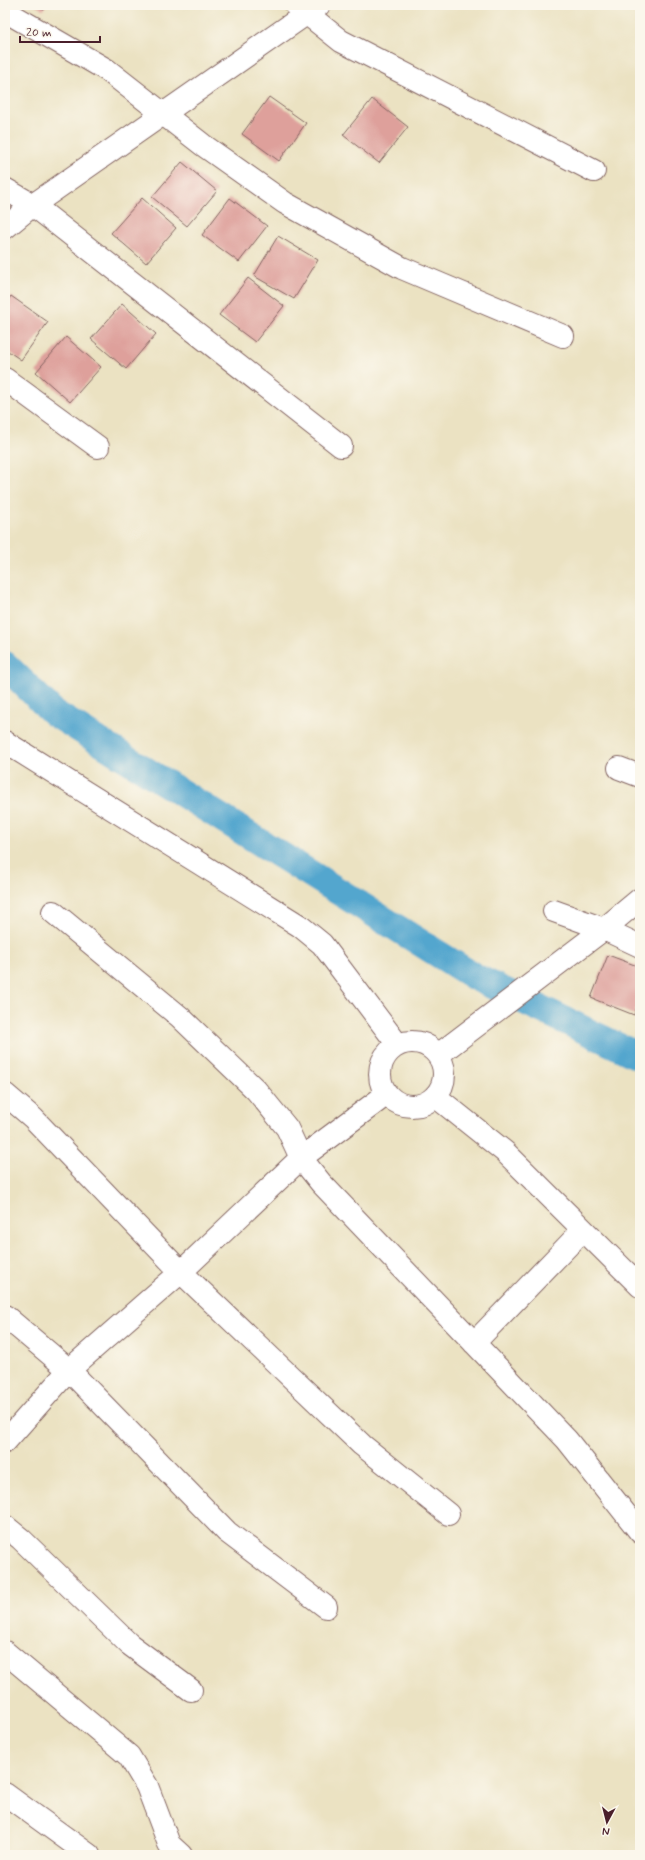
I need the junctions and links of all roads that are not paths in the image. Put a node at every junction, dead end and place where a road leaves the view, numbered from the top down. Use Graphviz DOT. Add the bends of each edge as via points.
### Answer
graph roads {
  1 [pos="307,8"];
  2 [pos="5,11"];
  3 [pos="163,114"];
  4 [pos="594,171"];
  5 [pos="5,189"];
  6 [pos="33,204"];
  7 [pos="5,228"];
  8 [pos="563,336"];
  9 [pos="5,379"];
  10 [pos="341,446"];
  11 [pos="98,447"];
  12 [pos="5,742"];
  13 [pos="619,768"];
  14 [pos="640,776"];
  15 [pos="640,899"];
  16 [pos="554,911"];
  17 [pos="53,912"];
  18 [pos="604,929"];
  19 [pos="640,946"];
  20 [pos="398,1045"];
  21 [pos="438,1055"];
  22 [pos="5,1094"];
  23 [pos="387,1094"];
  24 [pos="436,1096"];
  25 [pos="301,1158"];
  26 [pos="583,1230"];
  27 [pos="181,1272"];
  28 [pos="640,1286"];
  29 [pos="5,1316"];
  30 [pos="474,1342"];
  31 [pos="69,1370"];
  32 [pos="5,1442"];
  33 [pos="448,1514"];
  34 [pos="5,1526"];
  35 [pos="640,1532"];
  36 [pos="326,1607"];
  37 [pos="5,1652"];
  38 [pos="191,1690"];
  39 [pos="5,1794"];
  40 [pos="89,1855"];
  41 [pos="181,1855"];
  1 -- 3 [label="street"];
  1 -- 4 [label="street" via="342,41"];
  2 -- 3 [label="street" via="107,70"];
  3 -- 6 [label="street"];
  3 -- 8 [label="street" via="285,203 396,264"];
  5 -- 6 [label="street"];
  6 -- 7 [label="street"];
  6 -- 10 [label="street"];
  9 -- 11 [label="street"];
  12 -- 20 [label="street" via="300,926 322,944"];
  13 -- 14 [label="street"];
  15 -- 18 [label="street"];
  16 -- 18 [label="street"];
  17 -- 25 [label="street" via="180,1017 256,1090 287,1128"];
  18 -- 19 [label="street"];
  18 -- 21 [label="street"];
  20 -- 21 [label="street" via="420,1043 430,1047"];
  20 -- 23 [label="street" via="390,1050 380,1067 379,1076"];
  21 -- 24 [label="street" via="443,1065 444,1076"];
  22 -- 27 [label="street" via="33,1118"];
  23 -- 24 [label="street" via="395,1102 405,1106 416,1106"];
  23 -- 25 [label="street"];
  24 -- 26 [label="street" via="505,1152"];
  25 -- 27 [label="street"];
  25 -- 30 [label="street" via="321,1183"];
  26 -- 28 [label="street"];
  26 -- 30 [label="street"];
  27 -- 31 [label="street"];
  27 -- 33 [label="street" via="362,1445"];
  29 -- 31 [label="street"];
  30 -- 35 [label="street" via="567,1440"];
  31 -- 32 [label="street"];
  31 -- 36 [label="street" via="228,1532"];
  34 -- 38 [label="street" via="129,1644"];
  37 -- 41 [label="street" via="129,1756 147,1786 170,1844"];
  39 -- 40 [label="street"];
}
